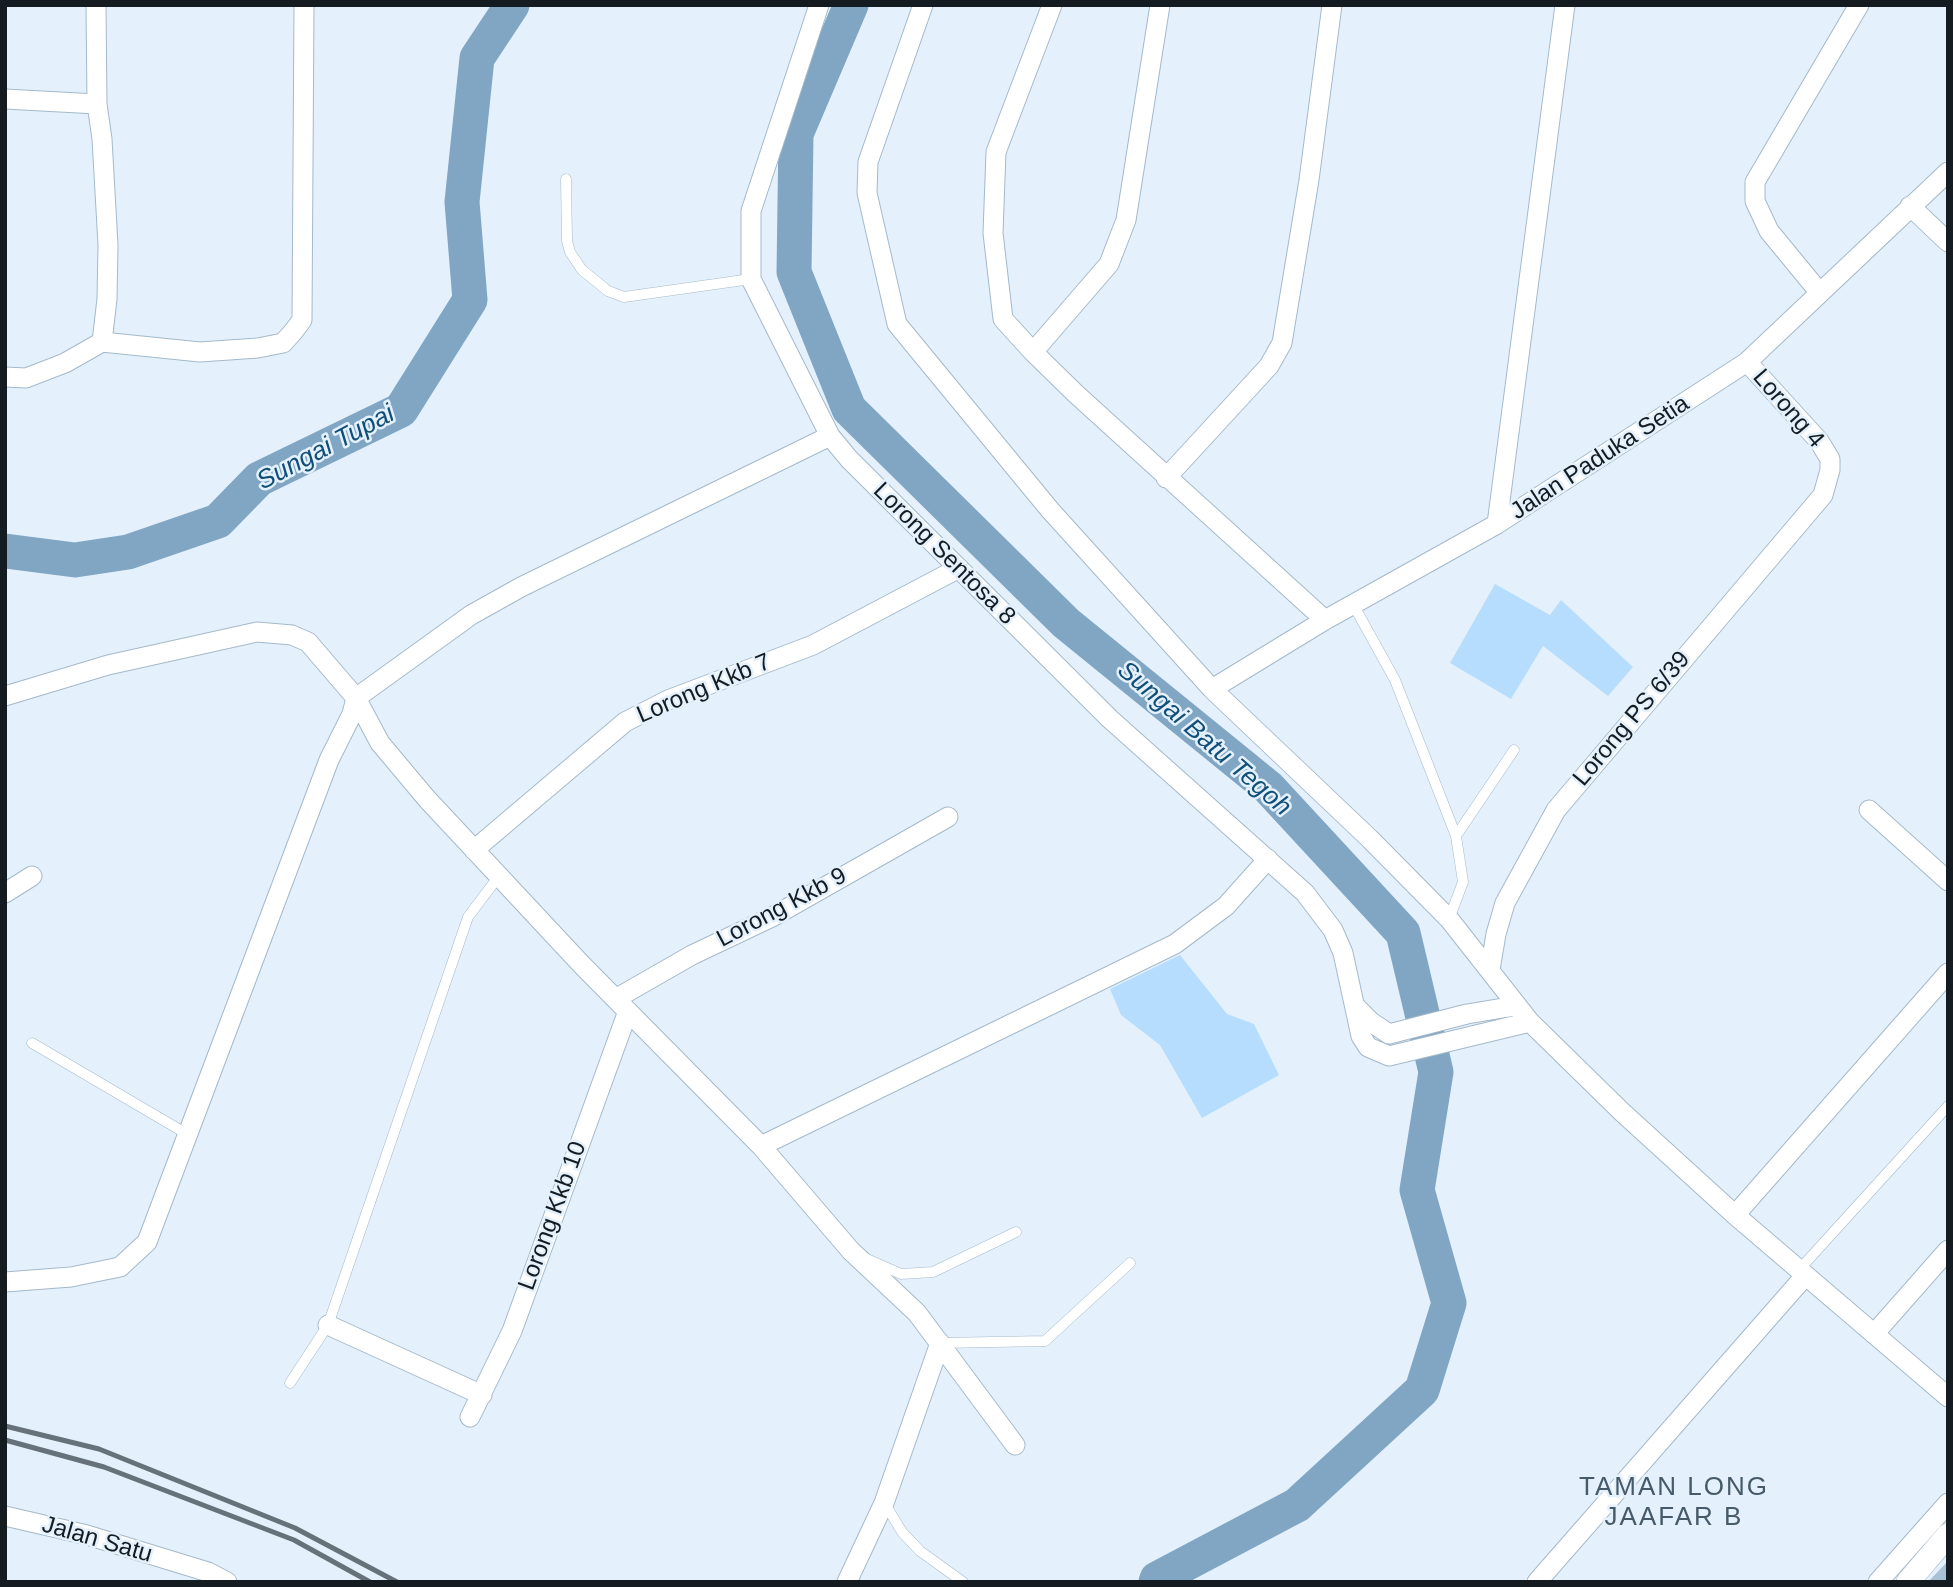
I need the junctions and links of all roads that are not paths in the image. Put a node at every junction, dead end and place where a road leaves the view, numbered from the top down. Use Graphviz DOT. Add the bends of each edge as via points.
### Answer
graph roads {
  1 [pos="96,5"];
  2 [pos="304,5"];
  3 [pos="819,5"];
  4 [pos="923,5"];
  5 [pos="1052,5"];
  6 [pos="1160,5"];
  7 [pos="1332,5"];
  8 [pos="1565,5"];
  9 [pos="1859,5"];
  10 [pos="5,99"];
  11 [pos="97,104"];
  12 [pos="1948,172"];
  13 [pos="566,179"];
  14 [pos="1910,206"];
  15 [pos="1948,242"];
  16 [pos="751,279"];
  17 [pos="1820,293"];
  18 [pos="102,342"];
  19 [pos="1033,352"];
  20 [pos="1747,362"];
  21 [pos="5,377"];
  22 [pos="830,436"];
  23 [pos="1166,478"];
  24 [pos="1823,495"];
  25 [pos="1497,524"];
  26 [pos="959,568"];
  27 [pos="1354,606"];
  28 [pos="1325,620"];
  29 [pos="1212,689"];
  30 [pos="5,696"];
  31 [pos="356,698"];
  32 [pos="1514,750"];
  33 [pos="1869,810"];
  34 [pos="948,817"];
  35 [pos="1456,836"];
  36 [pos="474,850"];
  37 [pos="1268,859"];
  38 [pos="32,876"];
  39 [pos="499,876"];
  40 [pos="1948,881"];
  41 [pos="5,893"];
  42 [pos="1449,919"];
  43 [pos="1490,970"];
  44 [pos="1948,973"];
  45 [pos="622,1005"];
  46 [pos="1516,1006"];
  47 [pos="1357,1008"];
  48 [pos="1530,1021"];
  49 [pos="32,1043"];
  50 [pos="1948,1106"];
  51 [pos="187,1134"];
  52 [pos="761,1146"];
  53 [pos="1735,1214"];
  54 [pos="1016,1232"];
  55 [pos="1948,1250"];
  56 [pos="851,1251"];
  57 [pos="1130,1263"];
  58 [pos="1802,1274"];
  59 [pos="5,1282"];
  60 [pos="328,1325"];
  61 [pos="1874,1334"];
  62 [pos="940,1343"];
  63 [pos="290,1383"];
  64 [pos="1945,1388"];
  65 [pos="482,1395"];
  66 [pos="470,1417"];
  67 [pos="1015,1445"];
  68 [pos="884,1503"];
  69 [pos="1948,1503"];
  70 [pos="5,1516"];
  71 [pos="1948,1535"];
  72 [pos="227,1582"];
  73 [pos="847,1582"];
  74 [pos="963,1582"];
  75 [pos="1537,1582"];
  76 [pos="1878,1582"];
  77 [pos="1908,1582"];
  1 -- 11 [label="street"];
  2 -- 18 [label="street" via="302,320 283,343 258,348 201,352"];
  3 -- 16 [label="street, Lorong Sentosa 8" via="751,211"];
  4 -- 29 [label="street" via="868,162 867,193 897,324 1051,510"];
  5 -- 19 [label="street" via="996,152 993,233 1003,319"];
  6 -- 19 [label="street" via="1126,220 1110,264"];
  7 -- 23 [label="street" via="1282,343 1269,366"];
  8 -- 25 [label="street"];
  9 -- 17 [label="street" via="1755,181 1755,201 1769,231"];
  10 -- 11 [label="street"];
  11 -- 18 [label="street" via="108,245"];
  12 -- 14 [label="street, Jalan Paduka Setia"];
  13 -- 16 [label="lane" via="570,252 582,270 608,291 624,297"];
  14 -- 15 [label="street"];
  14 -- 17 [label="street, Jalan Paduka Setia"];
  16 -- 22 [label="street, Lorong Sentosa 8"];
  17 -- 20 [label="street, Jalan Paduka Setia"];
  18 -- 21 [label="street" via="26,378"];
  19 -- 23 [label="street"];
  20 -- 24 [label="street, Lorong 4" via="1830,459"];
  20 -- 25 [label="street, Jalan Paduka Setia"];
  22 -- 26 [label="street, Lorong Sentosa 8"];
  22 -- 31 [label="street" via="471,615"];
  23 -- 28 [label="street"];
  24 -- 43 [label="street, Lorong PS 6/39" via="1556,810 1505,903"];
  25 -- 27 [label="street, Jalan Paduka Setia"];
  26 -- 36 [label="street, Lorong Kkb 7" via="813,645 659,704 625,722"];
  26 -- 37 [label="street, Lorong Sentosa 8" via="1110,719"];
  27 -- 28 [label="street, Jalan Paduka Setia"];
  27 -- 35 [label="lane" via="1395,680"];
  28 -- 29 [label="street, Jalan Paduka Setia"];
  29 -- 42 [label="street"];
  30 -- 31 [label="street" via="108,665 257,632 292,635 308,642"];
  31 -- 36 [label="street" via="380,743"];
  31 -- 51 [label="street"];
  32 -- 35 [label="lane"];
  33 -- 40 [label="street"];
  34 -- 45 [label="street, Lorong Kkb 9" via="772,917 692,955"];
  35 -- 42 [label="lane" via="1463,882"];
  36 -- 39 [label="street"];
  37 -- 47 [label="street, Lorong Sentosa 8" via="1305,893 1333,930"];
  37 -- 52 [label="street" via="1226,906 1175,944"];
  38 -- 41 [label="street"];
  39 -- 45 [label="street"];
  39 -- 60 [label="lane" via="468,917"];
  42 -- 43 [label="street"];
  43 -- 46 [label="street"];
  44 -- 53 [label="street"];
  45 -- 52 [label="street"];
  45 -- 65 [label="street, Lorong Kkb 10" via="512,1331"];
  46 -- 47 [label="street" via="1389,1034"];
  46 -- 48 [label="street"];
  47 -- 48 [label="street, Lorong Sentosa 8" via="1361,1036 1368,1047 1389,1056"];
  48 -- 53 [label="street"];
  49 -- 51 [label="lane"];
  50 -- 58 [label="lane"];
  51 -- 59 [label="street" via="147,1241 120,1267 71,1277"];
  52 -- 56 [label="street"];
  53 -- 58 [label="street"];
  54 -- 56 [label="lane" via="933,1272 901,1274"];
  55 -- 61 [label="street"];
  56 -- 62 [label="street" via="918,1314"];
  57 -- 62 [label="lane" via="1045,1341"];
  58 -- 61 [label="street"];
  58 -- 75 [label="street"];
  60 -- 63 [label="lane"];
  60 -- 65 [label="street"];
  61 -- 64 [label="street"];
  62 -- 67 [label="street"];
  62 -- 68 [label="street"];
  65 -- 66 [label="street, Lorong Kkb 10"];
  68 -- 73 [label="street"];
  68 -- 74 [label="lane" via="920,1551"];
  69 -- 76 [label="street"];
  70 -- 72 [label="street, Jalan Satu" via="88,1535"];
  71 -- 77 [label="street"];
}
